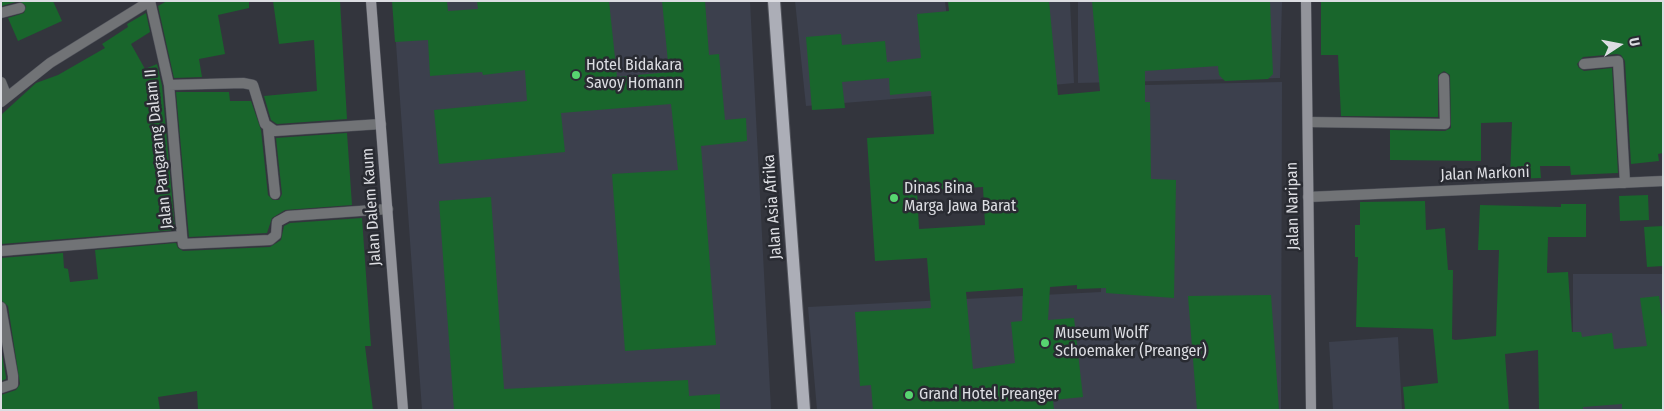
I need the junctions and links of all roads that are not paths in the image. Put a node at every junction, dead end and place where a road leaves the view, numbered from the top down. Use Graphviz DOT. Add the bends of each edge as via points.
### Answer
graph roads {
  1 [pos="150,1"];
  2 [pos="372,1"];
  3 [pos="774,1"];
  4 [pos="1306,1"];
  5 [pos="20,8"];
  6 [pos="1,13"];
  7 [pos="1584,64"];
  8 [pos="1444,78"];
  9 [pos="1,82"];
  10 [pos="169,85"];
  11 [pos="4,99"];
  12 [pos="1308,122"];
  13 [pos="381,124"];
  14 [pos="268,127"];
  15 [pos="1663,181"];
  16 [pos="1625,183"];
  17 [pos="275,194"];
  18 [pos="1308,197"];
  19 [pos="388,209"];
  20 [pos="182,236"];
  21 [pos="1,251"];
  22 [pos="1,308"];
  23 [pos="1,388"];
  24 [pos="403,410"];
  25 [pos="804,410"];
  26 [pos="1311,410"];
  1 -- 10 [label="street, Jalan Pangarang Dalam II"];
  1 -- 11 [label="street" via="50,63"];
  2 -- 13 [label="main road, Jalan Dalem Kaum"];
  3 -- 25 [label="main road, Jalan Asia Afrika"];
  4 -- 12 [label="main road, Jalan Naripan"];
  5 -- 6 [label="street"];
  7 -- 16 [label="street" via="1618,61"];
  8 -- 12 [label="street" via="1445,124"];
  9 -- 11 [label="street"];
  10 -- 14 [label="street" via="254,85"];
  10 -- 20 [label="street, Jalan Pangarang Dalam II"];
  12 -- 18 [label="main road, Jalan Naripan"];
  13 -- 14 [label="street" via="275,131"];
  13 -- 19 [label="main road, Jalan Dalem Kaum"];
  14 -- 17 [label="street"];
  15 -- 16 [label="street, Jalan Markoni"];
  16 -- 18 [label="street, Jalan Markoni"];
  18 -- 26 [label="main road, Jalan Naripan"];
  19 -- 20 [label="street" via="288,216 277,222 276,235 270,240 183,244"];
  19 -- 24 [label="main road, Jalan Dalem Kaum"];
  20 -- 21 [label="street"];
  22 -- 23 [label="street" via="13,376 13,384"];
}
